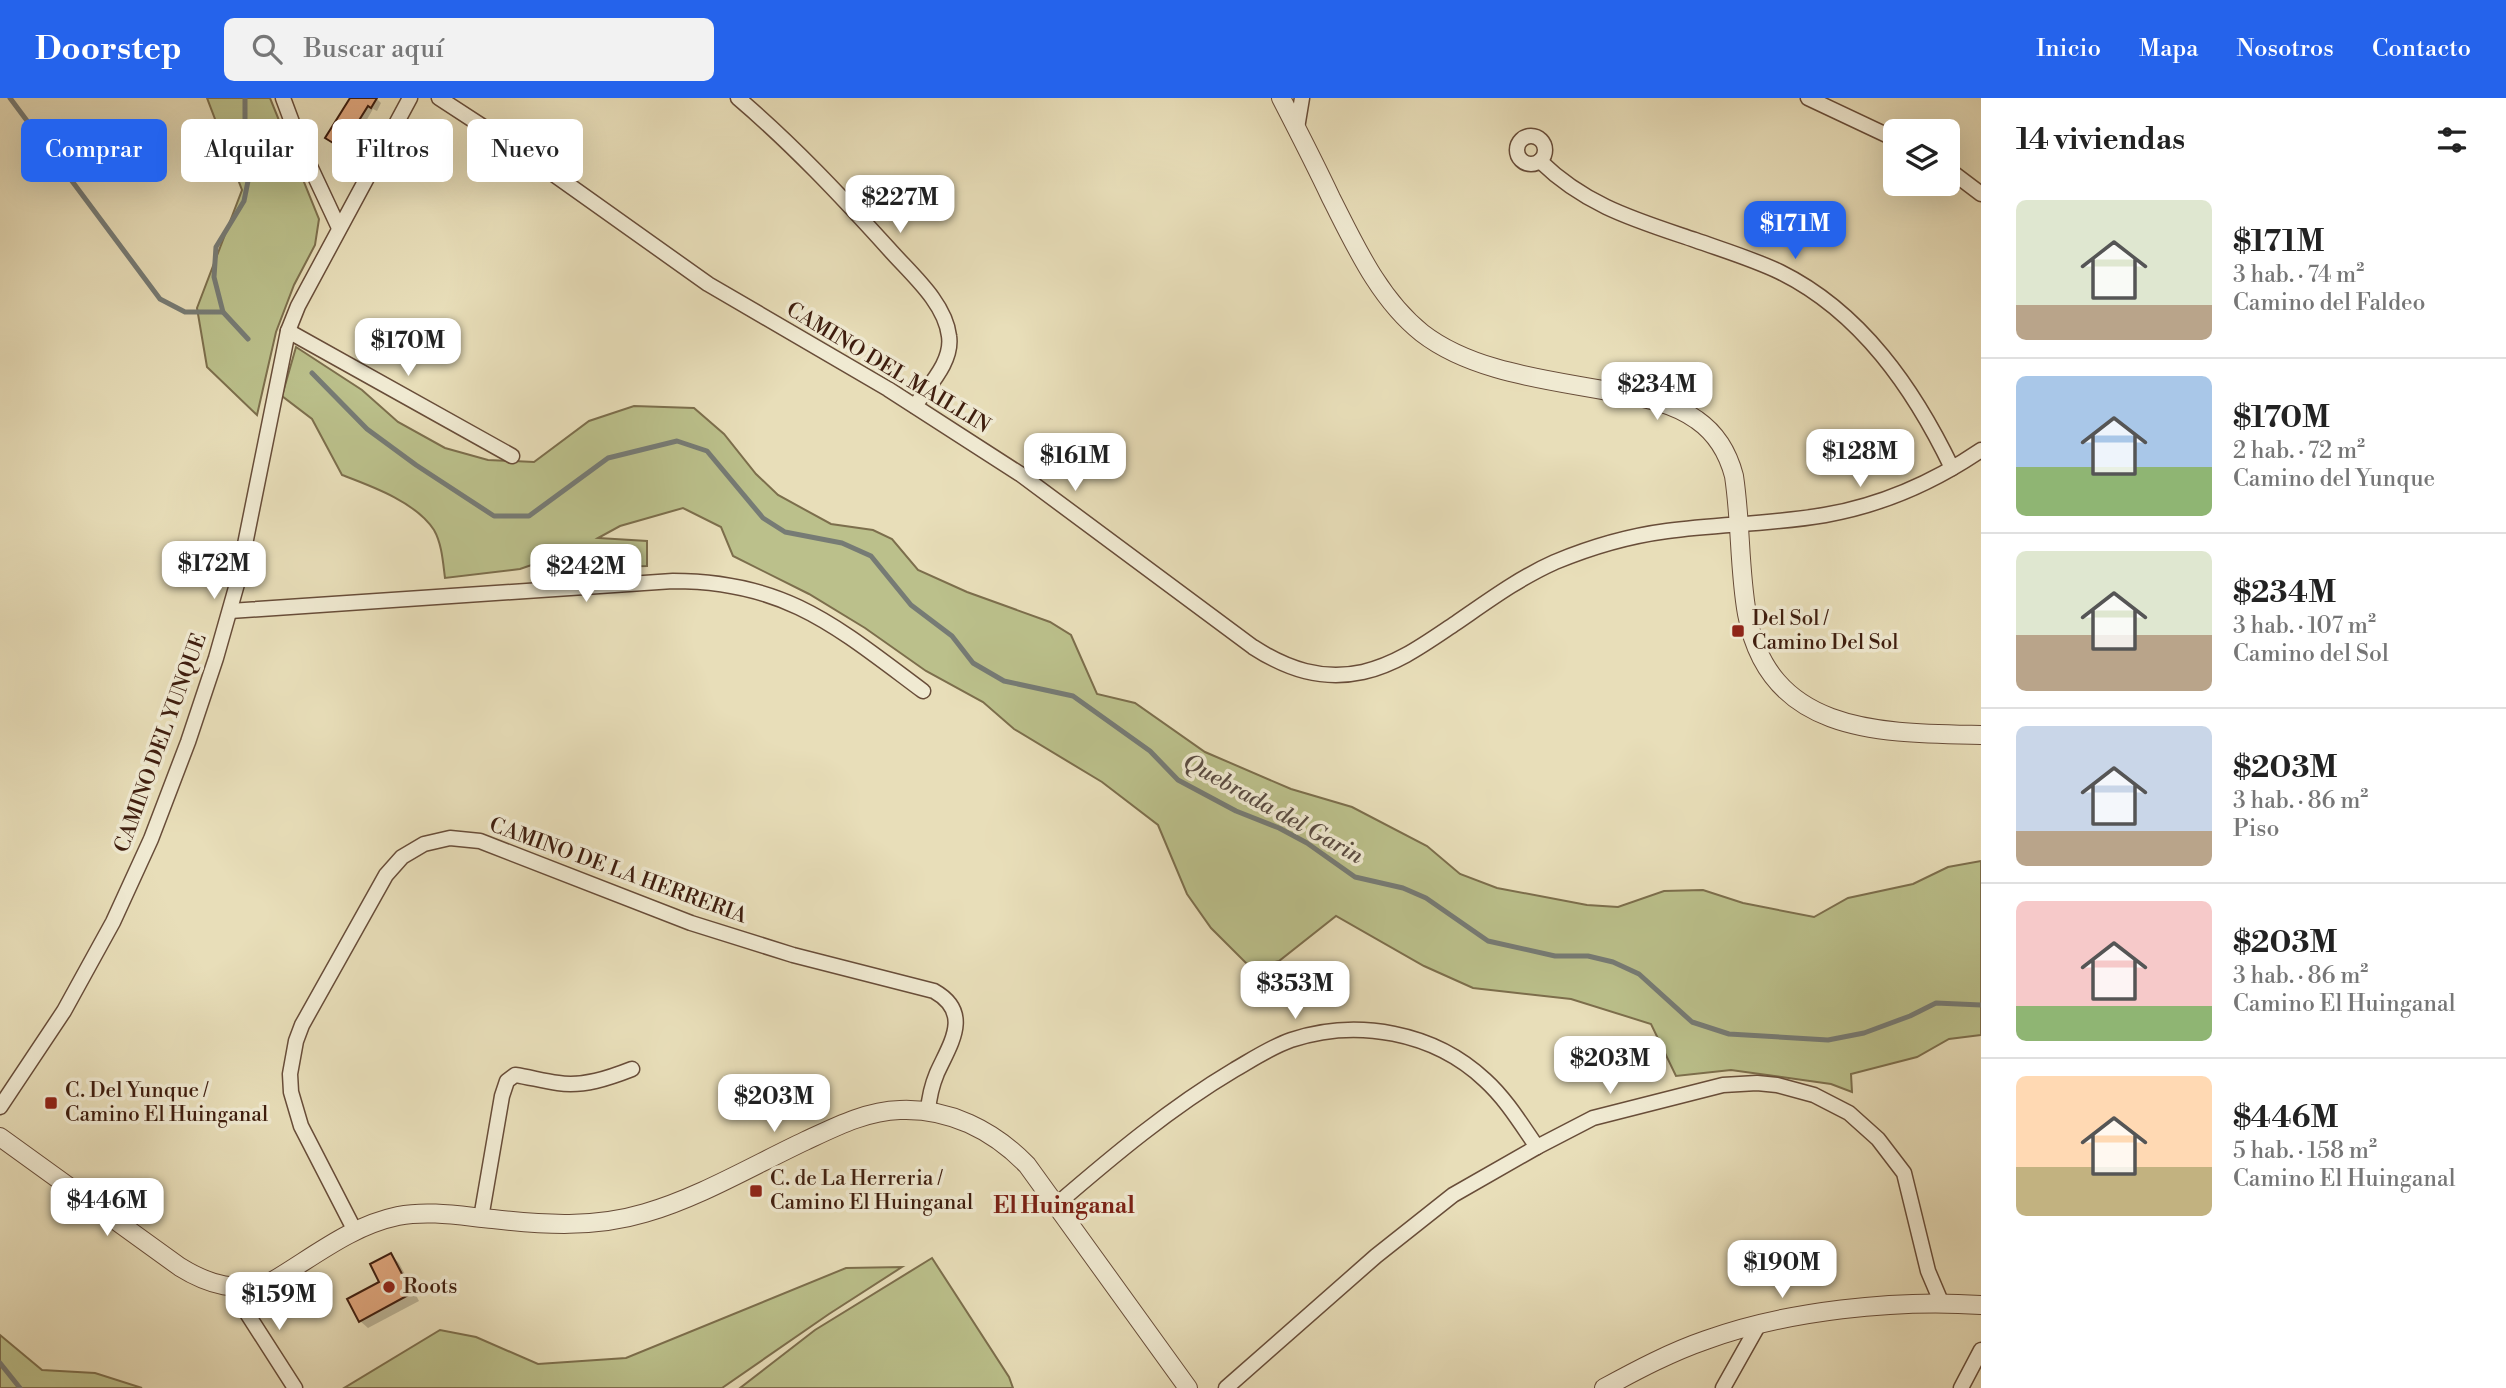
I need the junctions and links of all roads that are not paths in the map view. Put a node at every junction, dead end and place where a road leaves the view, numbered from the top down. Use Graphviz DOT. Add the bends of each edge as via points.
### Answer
graph roads {
  1 [pos="283,98"];
  2 [pos="410,98"];
  3 [pos="439,98"];
  4 [pos="738,98"];
  5 [pos="1282,98"];
  6 [pos="1302,98"];
  7 [pos="1808,98"];
  8 [pos="1297,128"];
  9 [pos="1883,133"];
  10 [pos="1540,161"];
  11 [pos="1960,178"];
  12 [pos="1981,194"];
  13 [pos="339,228"];
  14 [pos="288,331"];
  15 [pos="915,406"];
  16 [pos="1981,450"];
  17 [pos="512,456"];
  18 [pos="1952,468"];
  19 [pos="1739,524"];
  20 [pos="230,611"];
  21 [pos="923,691"];
  22 [pos="1981,735"];
  23 [pos="632,1069"];
  24 [pos="0,1107"];
  25 [pos="928,1111"];
  26 [pos="0,1136"];
  27 [pos="1537,1147"];
  28 [pos="1056,1205"];
  29 [pos="481,1218"];
  30 [pos="355,1231"];
  31 [pos="237,1289"];
  32 [pos="1942,1304"];
  33 [pos="1981,1305"];
  34 [pos="1759,1324"];
  35 [pos="1981,1350"];
  36 [pos="295,1388"];
  37 [pos="1188,1388"];
  38 [pos="1226,1388"];
  39 [pos="1604,1388"];
  40 [pos="1723,1388"];
  41 [pos="1961,1388"];
  1 -- 13 [label="street"];
  2 -- 13 [label="street, CAMINO DEL YUNQUE"];
  3 -- 15 [label="street, CAMINO DEL MAILLIN" via="699,278"];
  4 -- 15 [label="street" via="846,202 936,303 948,328 948,351"];
  5 -- 8 [label="street"];
  6 -- 8 [label="street"];
  7 -- 9 [label="street"];
  8 -- 19 [label="street" via="1364,262 1420,331 1480,363 1647,399 1687,413 1715,436 1727,455"];
  10 -- 18 [label="street" via="1598,204 1757,262 1826,301 1860,330 1889,364 1919,405"];
  11 -- 12 [label="street"];
  13 -- 14 [label="street, CAMINO DEL YUNQUE"];
  14 -- 17 [label="street"];
  14 -- 20 [label="street, CAMINO DEL YUNQUE"];
  15 -- 19 [label="street, CAMINO DEL MAILLIN" via="1020,474 1266,655 1316,674 1361,673 1390,664 1514,583 1576,554 1644,535"];
  16 -- 18 [label="street, CAMINO DEL MAILLIN"];
  18 -- 19 [label="street, CAMINO DEL MAILLIN" via="1899,494 1852,509"];
  19 -- 22 [label="street" via="1749,627 1765,665 1791,696 1813,712 1845,723"];
  20 -- 21 [label="street" via="673,581 719,583 764,592 807,610"];
  20 -- 24 [label="street, CAMINO DEL YUNQUE" via="188,742 133,881 46,1041"];
  23 -- 29 [label="street" via="580,1084 514,1075 507,1081"];
  25 -- 28 [label="street" via="977,1126 1004,1144 1027,1165"];
  25 -- 29 [label="street" via="896,1110 849,1121 667,1206 623,1219 557,1224"];
  25 -- 30 [label="street, CAMINO DE LA HERRERIA" via="956,1029 953,1012 940,995 702,927 480,841 437,840 412,850 386,875 302,1025 292,1057 291,1092 301,1126"];
  26 -- 31 [label="street" via="180,1266 208,1282"];
  27 -- 28 [label="street" via="1499,1092 1449,1054 1390,1033 1327,1031 1271,1048 1216,1081 1141,1133"];
  27 -- 32 [label="street" via="1593,1118 1723,1085 1777,1085 1814,1095 1864,1125 1904,1172 1928,1271"];
  27 -- 38 [label="street" via="1452,1195"];
  28 -- 37 [label="street"];
  29 -- 30 [label="street" via="415,1213"];
  30 -- 31 [label="street" via="271,1282"];
  31 -- 36 [label="street" via="243,1307"];
  32 -- 33 [label="street"];
  32 -- 34 [label="street" via="1832,1312"];
  34 -- 39 [label="street" via="1679,1350"];
  34 -- 40 [label="street"];
  35 -- 41 [label="street"];
}
